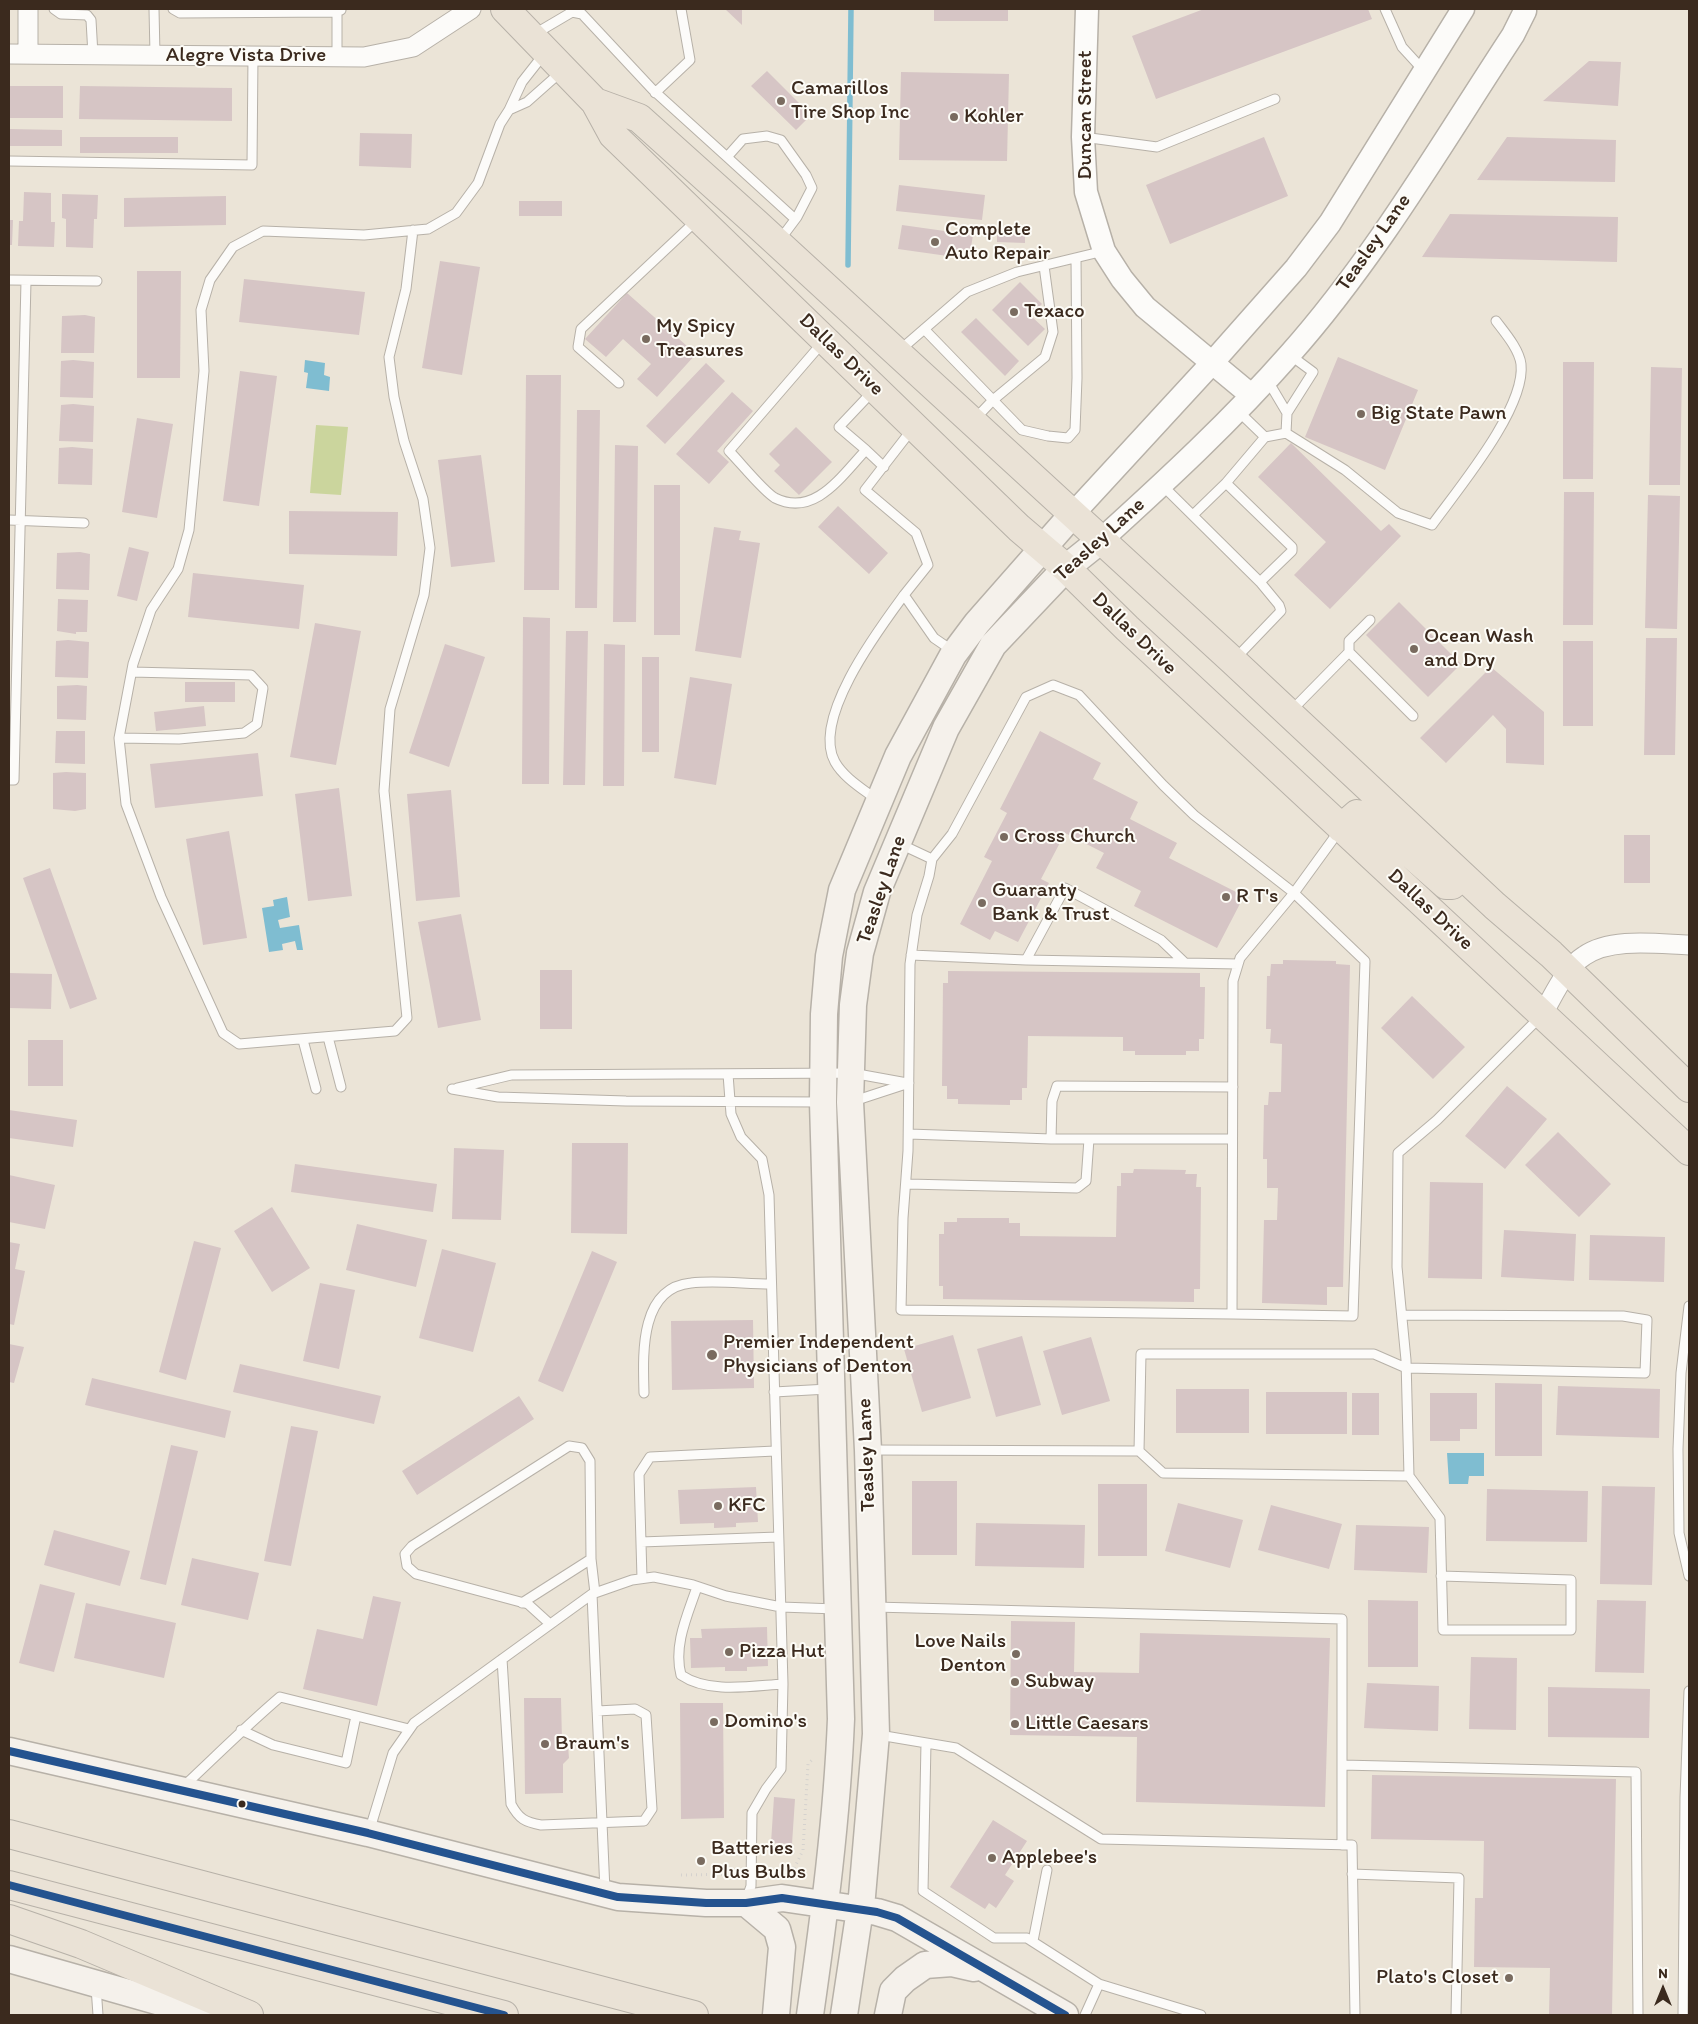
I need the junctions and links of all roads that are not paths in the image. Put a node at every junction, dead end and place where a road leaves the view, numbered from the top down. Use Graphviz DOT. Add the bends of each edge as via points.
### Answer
graph roads {
  1 [pos="28,9"];
  2 [pos="54,9"];
  3 [pos="154,9"];
  4 [pos="173,9"];
  5 [pos="471,9"];
  6 [pos="505,9"];
  7 [pos="681,9"];
  8 [pos="1087,9"];
  9 [pos="1385,9"];
  10 [pos="1463,9"];
  11 [pos="338,10"];
  12 [pos="1525,10"];
  13 [pos="547,52"];
  14 [pos="9,54"];
  15 [pos="28,54"];
  16 [pos="93,55"];
  17 [pos="155,56"];
  18 [pos="253,56"];
  19 [pos="336,57"];
  20 [pos="1424,71"];
  21 [pos="656,93"];
  22 [pos="1275,99"];
  23 [pos="596,102"];
  24 [pos="509,110"];
  25 [pos="1083,138"];
  26 [pos="726,157"];
  27 [pos="9,161"];
  28 [pos="699,218"];
  29 [pos="796,219"];
  30 [pos="757,224"];
  31 [pos="413,230"];
  32 [pos="778,243"];
  33 [pos="732,250"];
  34 [pos="1104,251"];
  35 [pos="1076,258"];
  36 [pos="1044,266"];
  37 [pos="9,280"];
  38 [pos="26,280"];
  39 [pos="97,280"];
  40 [pos="1496,321"];
  41 [pos="924,328"];
  42 [pos="825,340"];
  43 [pos="898,352"];
  44 [pos="1290,354"];
  45 [pos="1212,363"];
  46 [pos="1266,379"];
  47 [pos="618,383"];
  48 [pos="875,388"];
  49 [pos="993,400"];
  50 [pos="1244,403"];
  51 [pos="1287,413"];
  52 [pos="973,421"];
  53 [pos="915,426"];
  54 [pos="1286,433"];
  55 [pos="1265,437"];
  56 [pos="866,450"];
  57 [pos="884,467"];
  58 [pos="1226,484"];
  59 [pos="1161,485"];
  60 [pos="1072,515"];
  61 [pos="1193,515"];
  62 [pos="9,520"];
  63 [pos="20,520"];
  64 [pos="84,523"];
  65 [pos="1101,540"];
  66 [pos="1043,548"];
  67 [pos="1066,568"];
  68 [pos="1260,582"];
  69 [pos="904,595"];
  70 [pos="1370,620"];
  71 [pos="955,652"];
  72 [pos="1349,652"];
  73 [pos="1233,660"];
  74 [pos="132,672"];
  75 [pos="1289,713"];
  76 [pos="1414,716"];
  77 [pos="119,738"];
  78 [pos="9,780"];
  79 [pos="880,802"];
  80 [pos="1341,828"];
  81 [pos="898,842"];
  82 [pos="932,859"];
  83 [pos="1474,886"];
  84 [pos="1294,893"];
  85 [pos="1689,945"];
  86 [pos="911,954"];
  87 [pos="1026,960"];
  88 [pos="1184,962"];
  89 [pos="1238,964"];
  90 [pos="1569,971"];
  91 [pos="1542,1015"];
  92 [pos="328,1037"];
  93 [pos="303,1040"];
  94 [pos="852,1073"];
  95 [pos="728,1074"];
  96 [pos="824,1074"];
  97 [pos="909,1083"];
  98 [pos="341,1087"];
  99 [pos="1233,1087"];
  100 [pos="1689,1088"];
  101 [pos="316,1089"];
  102 [pos="729,1102"];
  103 [pos="837,1102"];
  104 [pos="909,1134"];
  105 [pos="1051,1139"];
  106 [pos="1089,1139"];
  107 [pos="1232,1139"];
  108 [pos="1689,1151"];
  109 [pos="907,1184"];
  110 [pos="771,1284"];
  111 [pos="1689,1306"];
  112 [pos="1232,1314"];
  113 [pos="1402,1315"];
  114 [pos="1406,1368"];
  115 [pos="831,1389"];
  116 [pos="774,1392"];
  117 [pos="644,1393"];
  118 [pos="868,1450"];
  119 [pos="775,1451"];
  120 [pos="1138,1451"];
  121 [pos="1409,1476"];
  122 [pos="778,1538"];
  123 [pos="641,1542"];
  124 [pos="591,1559"];
  125 [pos="1441,1576"];
  126 [pos="1689,1576"];
  127 [pos="642,1578"];
  128 [pos="697,1587"];
  129 [pos="594,1594"];
  130 [pos="522,1603"];
  131 [pos="780,1607"];
  132 [pos="871,1607"];
  133 [pos="839,1609"];
  134 [pos="550,1624"];
  135 [pos="502,1659"];
  136 [pos="783,1684"];
  137 [pos="1689,1691"];
  138 [pos="597,1711"];
  139 [pos="356,1716"];
  140 [pos="409,1729"];
  141 [pos="241,1730"];
  142 [pos="876,1734"];
  143 [pos="926,1743"];
  144 [pos="9,1751"];
  145 [pos="1342,1765"];
  146 [pos="180,1790"];
  147 [pos="602,1822"];
  148 [pos="368,1833"];
  149 [pos="9,1834"];
  150 [pos="1342,1844"];
  151 [pos="1046,1870"];
  152 [pos="1352,1874"];
  153 [pos="9,1885"];
  154 [pos="605,1894"];
  155 [pos="746,1902"];
  156 [pos="825,1906"];
  157 [pos="859,1910"];
  158 [pos="9,1919"];
  159 [pos="1033,1942"];
  160 [pos="9,1959"];
  161 [pos="985,1970"];
  162 [pos="95,1982"];
  163 [pos="1099,1984"];
  164 [pos="98,2015"];
  165 [pos="206,2015"];
  166 [pos="249,2015"];
  167 [pos="504,2015"];
  168 [pos="694,2015"];
  169 [pos="776,2015"];
  170 [pos="810,2015"];
  171 [pos="844,2015"];
  172 [pos="888,2015"];
  173 [pos="1065,2015"];
  174 [pos="1085,2015"];
  175 [pos="1201,2015"];
  176 [pos="1355,2015"];
  177 [pos="1456,2015"];
  178 [pos="1638,2015"];
  179 [pos="1683,2015"];
  1 -- 15 [label="street"];
  2 -- 16 [label="lane" via="61,14 87,15 91,20"];
  3 -- 17 [label="lane"];
  4 -- 11 [label="lane" via="180,13"];
  5 -- 19 [label="street, Alegre Vista Drive" via="413,47 364,57"];
  6 -- 13 [label="main road, Dallas Drive"];
  7 -- 21 [label="lane" via="690,60"];
  8 -- 25 [label="street, Duncan Street"];
  9 -- 20 [label="lane" via="1402,47"];
  10 -- 20 [label="street, Teasley Lane"];
  11 -- 19 [label="lane"];
  12 -- 44 [label="street, Teasley Lane" via="1378,242"];
  13 -- 21 [label="lane" via="572,12 582,14"];
  13 -- 23 [label="main road, Dallas Drive"];
  13 -- 24 [label="lane" via="518,88"];
  13 -- 24 [label="lane" via="519,107"];
  14 -- 15 [label="street, Alegre Vista Drive"];
  15 -- 16 [label="street, Alegre Vista Drive"];
  16 -- 17 [label="street, Alegre Vista Drive"];
  17 -- 18 [label="street, Alegre Vista Drive"];
  18 -- 19 [label="street, Alegre Vista Drive"];
  18 -- 27 [label="lane" via="252,165"];
  20 -- 45 [label="street, Teasley Lane" via="1330,223 1296,268"];
  21 -- 26 [label="lane"];
  22 -- 25 [label="lane" via="1157,147"];
  23 -- 28 [label="main road, Dallas Drive" via="613,135"];
  23 -- 30 [label="main road, Dallas Drive" via="639,118"];
  24 -- 31 [label="lane" via="500,124 478,183 456,213 428,229"];
  25 -- 34 [label="street, Duncan Street" via="1086,192"];
  26 -- 29 [label="lane"];
  26 -- 29 [label="lane" via="743,139 767,136 781,140 806,174 812,188"];
  28 -- 33 [label="main road, Dallas Drive"];
  28 -- 47 [label="lane" via="580,329 578,347"];
  29 -- 32 [label="lane"];
  30 -- 32 [label="main road, Dallas Drive"];
  30 -- 33 [label="main road"];
  31 -- 74 [label="lane" via="364,235 263,231 233,248 210,280 201,310 204,371 190,530 178,569 151,610"];
  31 -- 92 [label="lane" via="406,289 389,357 404,441 423,499 430,548 424,595 390,710 384,792 407,1018 396,1031"];
  32 -- 43 [label="main road, Dallas Drive"];
  33 -- 42 [label="main road, Dallas Drive"];
  34 -- 35 [label="lane"];
  34 -- 45 [label="street, Duncan Street" via="1145,307"];
  35 -- 36 [label="lane"];
  35 -- 49 [label="lane" via="1075,430 1068,438 1022,430"];
  36 -- 41 [label="lane" via="1018,272 967,292"];
  36 -- 49 [label="lane" via="1052,332 1045,357"];
  37 -- 38 [label="lane"];
  38 -- 39 [label="lane"];
  38 -- 63 [label="lane"];
  40 -- 54 [label="lane" via="1521,364 1518,385 1502,427 1432,525 1398,513 1345,470"];
  41 -- 43 [label="lane"];
  41 -- 49 [label="lane"];
  42 -- 48 [label="main road, Dallas Drive"];
  42 -- 56 [label="lane" via="729,451 774,497 793,504 814,501 830,489"];
  43 -- 52 [label="main road, Dallas Drive"];
  44 -- 46 [label="street, Teasley Lane"];
  44 -- 51 [label="lane" via="1313,372"];
  45 -- 50 [label="street, Duncan Street"];
  45 -- 60 [label="street, Teasley Lane"];
  46 -- 50 [label="street, Teasley Lane"];
  46 -- 51 [label="lane"];
  48 -- 53 [label="main road, Dallas Drive"];
  48 -- 56 [label="lane" via="839,427"];
  49 -- 52 [label="lane"];
  50 -- 55 [label="lane"];
  50 -- 59 [label="street, Teasley Lane"];
  51 -- 54 [label="lane"];
  52 -- 60 [label="main road, Dallas Drive"];
  53 -- 57 [label="lane"];
  53 -- 66 [label="main road, Dallas Drive"];
  54 -- 55 [label="lane"];
  55 -- 58 [label="lane"];
  56 -- 57 [label="lane"];
  57 -- 69 [label="lane" via="865,490 916,533 928,565"];
  58 -- 61 [label="lane"];
  58 -- 68 [label="lane" via="1292,545 1292,550"];
  59 -- 61 [label="lane"];
  59 -- 65 [label="street, Teasley Lane"];
  60 -- 65 [label="main road, Dallas Drive"];
  60 -- 66 [label="main road, Teasley Lane"];
  61 -- 68 [label="lane"];
  62 -- 63 [label="lane"];
  63 -- 64 [label="lane"];
  63 -- 78 [label="lane" via="14,780"];
  65 -- 67 [label="main road, Teasley Lane"];
  65 -- 73 [label="main road, Dallas Drive"];
  66 -- 67 [label="main road, Dallas Drive"];
  66 -- 71 [label="main road, Teasley Lane" via="977,622"];
  67 -- 80 [label="main road, Dallas Drive"];
  67 -- 81 [label="main road, Teasley Lane" via="993,645 949,721"];
  68 -- 73 [label="lane" via="1281,611"];
  69 -- 71 [label="lane" via="934,638"];
  69 -- 79 [label="lane" via="864,650 848,679 829,743 841,772"];
  70 -- 72 [label="lane" via="1349,641"];
  71 -- 79 [label="main road, Teasley Lane" via="898,756"];
  72 -- 75 [label="lane"];
  72 -- 76 [label="lane"];
  73 -- 75 [label="main road, Dallas Drive"];
  74 -- 77 [label="lane"];
  74 -- 77 [label="lane" via="251,675 263,688 257,724 244,732 188,738"];
  75 -- 83 [label="main road, Dallas Drive"];
  77 -- 93 [label="lane" via="126,804 161,897 223,1033 239,1044"];
  79 -- 96 [label="main road, Teasley Lane" via="842,890 838,909 829,956 824,1014"];
  80 -- 83 [label="main road" via="1357,814 1369,817 1446,885"];
  80 -- 84 [label="lane"];
  80 -- 91 [label="main road, Dallas Drive"];
  81 -- 82 [label="lane"];
  81 -- 94 [label="main road, Teasley Lane" via="878,892 860,953 853,1005"];
  82 -- 84 [label="lane" via="952,834 1026,697 1053,686 1079,695 1188,809"];
  82 -- 86 [label="lane" via="917,915"];
  83 -- 90 [label="main road, Dallas Drive"];
  84 -- 89 [label="lane"];
  84 -- 112 [label="lane" via="1365,961 1354,1316"];
  85 -- 90 [label="street" via="1621,943 1584,955"];
  86 -- 87 [label="lane"];
  86 -- 97 [label="lane"];
  87 -- 88 [label="lane"];
  87 -- 88 [label="lane" via="1065,888 1160,940"];
  88 -- 89 [label="lane"];
  89 -- 99 [label="lane" via="1233,981"];
  90 -- 91 [label="street"];
  90 -- 100 [label="main road, Dallas Drive"];
  91 -- 108 [label="main road, Dallas Drive"];
  91 -- 113 [label="lane" via="1437,1120 1398,1153 1397,1267"];
  92 -- 93 [label="lane"];
  92 -- 98 [label="lane"];
  93 -- 101 [label="lane"];
  94 -- 96 [label="lane"];
  94 -- 97 [label="lane"];
  94 -- 103 [label="main road, Teasley Lane"];
  95 -- 96 [label="lane"];
  95 -- 102 [label="lane"];
  95 -- 102 [label="lane" via="511,1075 452,1089 498,1097"];
  96 -- 103 [label="main road, Teasley Lane"];
  97 -- 103 [label="lane"];
  97 -- 104 [label="lane"];
  99 -- 105 [label="lane" via="1057,1086 1052,1101"];
  99 -- 107 [label="lane"];
  102 -- 103 [label="lane"];
  102 -- 110 [label="lane" via="742,1137 762,1159 769,1195"];
  103 -- 115 [label="main road, Teasley Lane"];
  103 -- 118 [label="main road, Teasley Lane"];
  104 -- 105 [label="lane"];
  104 -- 109 [label="lane"];
  105 -- 106 [label="lane"];
  106 -- 107 [label="lane"];
  106 -- 109 [label="lane" via="1086,1181 1077,1188"];
  107 -- 112 [label="lane"];
  109 -- 112 [label="lane" via="901,1310"];
  110 -- 116 [label="lane"];
  110 -- 117 [label="lane" via="690,1283 661,1295 650,1317 642,1352"];
  111 -- 126 [label="lane" via="1681,1373 1678,1449 1679,1533"];
  113 -- 114 [label="lane"];
  113 -- 114 [label="lane" via="1623,1316 1647,1320 1645,1372"];
  114 -- 120 [label="lane" via="1374,1354 1141,1354"];
  114 -- 121 [label="lane"];
  115 -- 116 [label="lane"];
  115 -- 133 [label="main road, Teasley Lane"];
  116 -- 119 [label="lane"];
  118 -- 120 [label="lane"];
  118 -- 132 [label="main road, Teasley Lane"];
  119 -- 122 [label="lane"];
  119 -- 123 [label="lane" via="650,1457 639,1474"];
  120 -- 121 [label="lane" via="1163,1473"];
  121 -- 125 [label="lane" via="1440,1518"];
  122 -- 123 [label="lane"];
  122 -- 131 [label="lane"];
  123 -- 127 [label="lane"];
  124 -- 129 [label="lane"];
  124 -- 130 [label="lane"];
  124 -- 130 [label="lane" via="590,1461 582,1448 569,1446 412,1546 406,1554 407,1566 416,1574"];
  125 -- 125 [label="lane" via="1442,1630 1571,1630 1571,1580"];
  127 -- 128 [label="lane" via="654,1577"];
  127 -- 129 [label="lane"];
  128 -- 131 [label="lane"];
  128 -- 136 [label="lane" via="681,1638 678,1657 681,1675 690,1680 730,1687"];
  129 -- 134 [label="lane"];
  129 -- 138 [label="lane"];
  130 -- 134 [label="lane" via="536,1610"];
  131 -- 133 [label="lane"];
  131 -- 136 [label="lane"];
  132 -- 133 [label="main road"];
  132 -- 142 [label="main road, Teasley Lane"];
  132 -- 145 [label="lane" via="1342,1619"];
  133 -- 156 [label="main road, Teasley Lane" via="839,1766"];
  134 -- 135 [label="lane"];
  135 -- 140 [label="lane"];
  135 -- 147 [label="lane" via="510,1794 517,1816 541,1825"];
  136 -- 155 [label="lane" via="781,1769 752,1813 751,1886"];
  137 -- 179 [label="lane"];
  138 -- 147 [label="lane"];
  138 -- 147 [label="lane" via="635,1709 646,1715 652,1809 644,1820"];
  139 -- 140 [label="lane"];
  139 -- 141 [label="lane" via="280,1697"];
  139 -- 141 [label="lane" via="346,1762 273,1745"];
  140 -- 148 [label="lane" via="393,1753"];
  141 -- 146 [label="lane"];
  142 -- 143 [label="lane"];
  142 -- 157 [label="main road, Teasley Lane"];
  143 -- 150 [label="lane" via="956,1748 1101,1839"];
  143 -- 159 [label="lane" via="923,1891 994,1938 1027,1938"];
  144 -- 146 [label="main road"];
  145 -- 150 [label="lane"];
  145 -- 178 [label="lane" via="1636,1772"];
  146 -- 148 [label="main road"];
  147 -- 154 [label="lane"];
  148 -- 154 [label="main road"];
  149 -- 168 [label="main road"];
  150 -- 152 [label="lane" via="1352,1845"];
  151 -- 159 [label="lane"];
  152 -- 176 [label="lane"];
  152 -- 177 [label="lane" via="1459,1878"];
  153 -- 167 [label="main road"];
  154 -- 155 [label="main road" via="672,1902"];
  155 -- 156 [label="main road" via="782,1898"];
  155 -- 169 [label="main road" via="777,1929 782,1947"];
  156 -- 157 [label="main road"];
  156 -- 170 [label="main road, Teasley Lane"];
  157 -- 161 [label="main road" via="897,1918"];
  157 -- 171 [label="main road, Teasley Lane"];
  158 -- 166 [label="main road" via="81,1944"];
  159 -- 163 [label="lane"];
  160 -- 162 [label="main road"];
  161 -- 172 [label="main road" via="952,1963 926,1966 905,1979 894,1991"];
  161 -- 173 [label="main road"];
  162 -- 164 [label="lane"];
  162 -- 165 [label="main road"];
  163 -- 174 [label="lane"];
  163 -- 175 [label="lane"];
}
